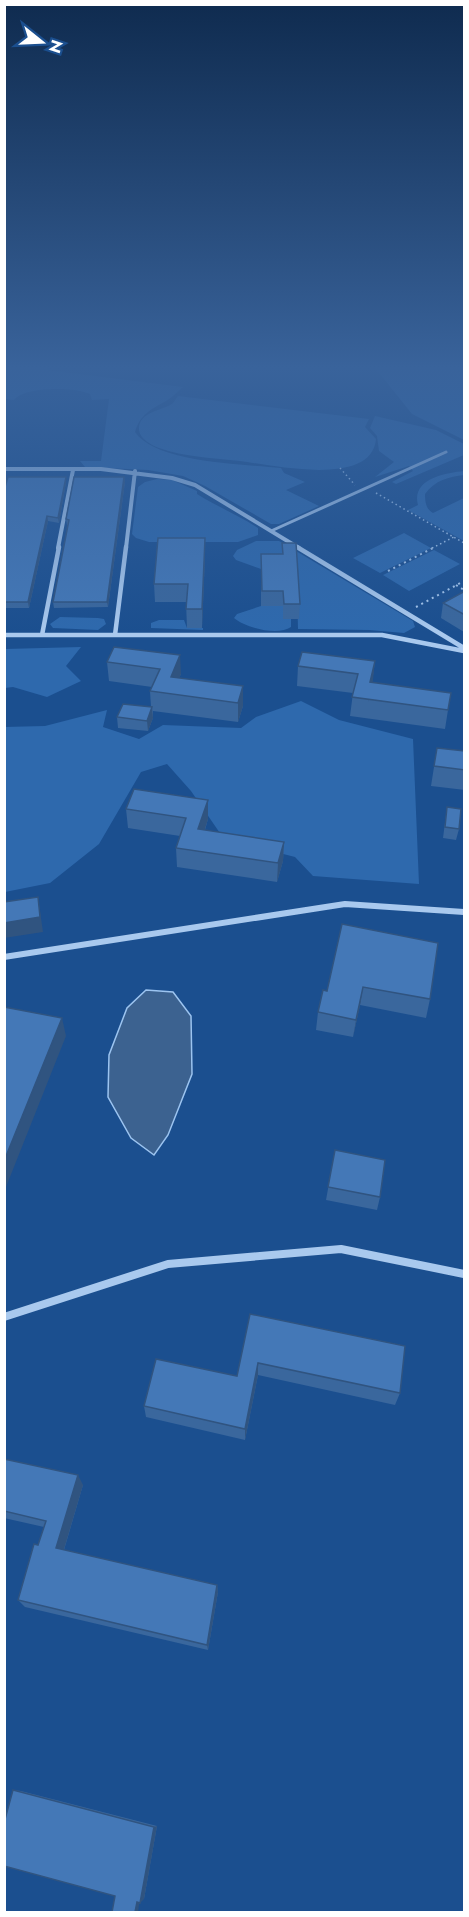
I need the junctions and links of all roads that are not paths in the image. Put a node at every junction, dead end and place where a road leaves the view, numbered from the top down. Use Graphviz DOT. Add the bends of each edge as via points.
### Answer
graph roads {
  1 [pos="443,453"];
  2 [pos="73,470"];
  3 [pos="5,471"];
  4 [pos="135,471"];
  5 [pos="271,531"];
  6 [pos="4,635"];
  7 [pos="42,635"];
  8 [pos="115,635"];
  9 [pos="465,650"];
  10 [pos="465,912"];
  11 [pos="4,957"];
  12 [pos="465,1274"];
  13 [pos="4,1317"];
  1 -- 5 [label="lane"];
  2 -- 3 [label="street"];
  2 -- 4 [label="street"];
  2 -- 7 [label="street"];
  4 -- 5 [label="street" via="169,475 195,485"];
  4 -- 8 [label="street"];
  5 -- 9 [label="street"];
  6 -- 7 [label="street"];
  7 -- 8 [label="street"];
  8 -- 9 [label="street" via="382,635"];
  10 -- 11 [label="street" via="345,904"];
  12 -- 13 [label="street" via="341,1249 168,1264"];
}
